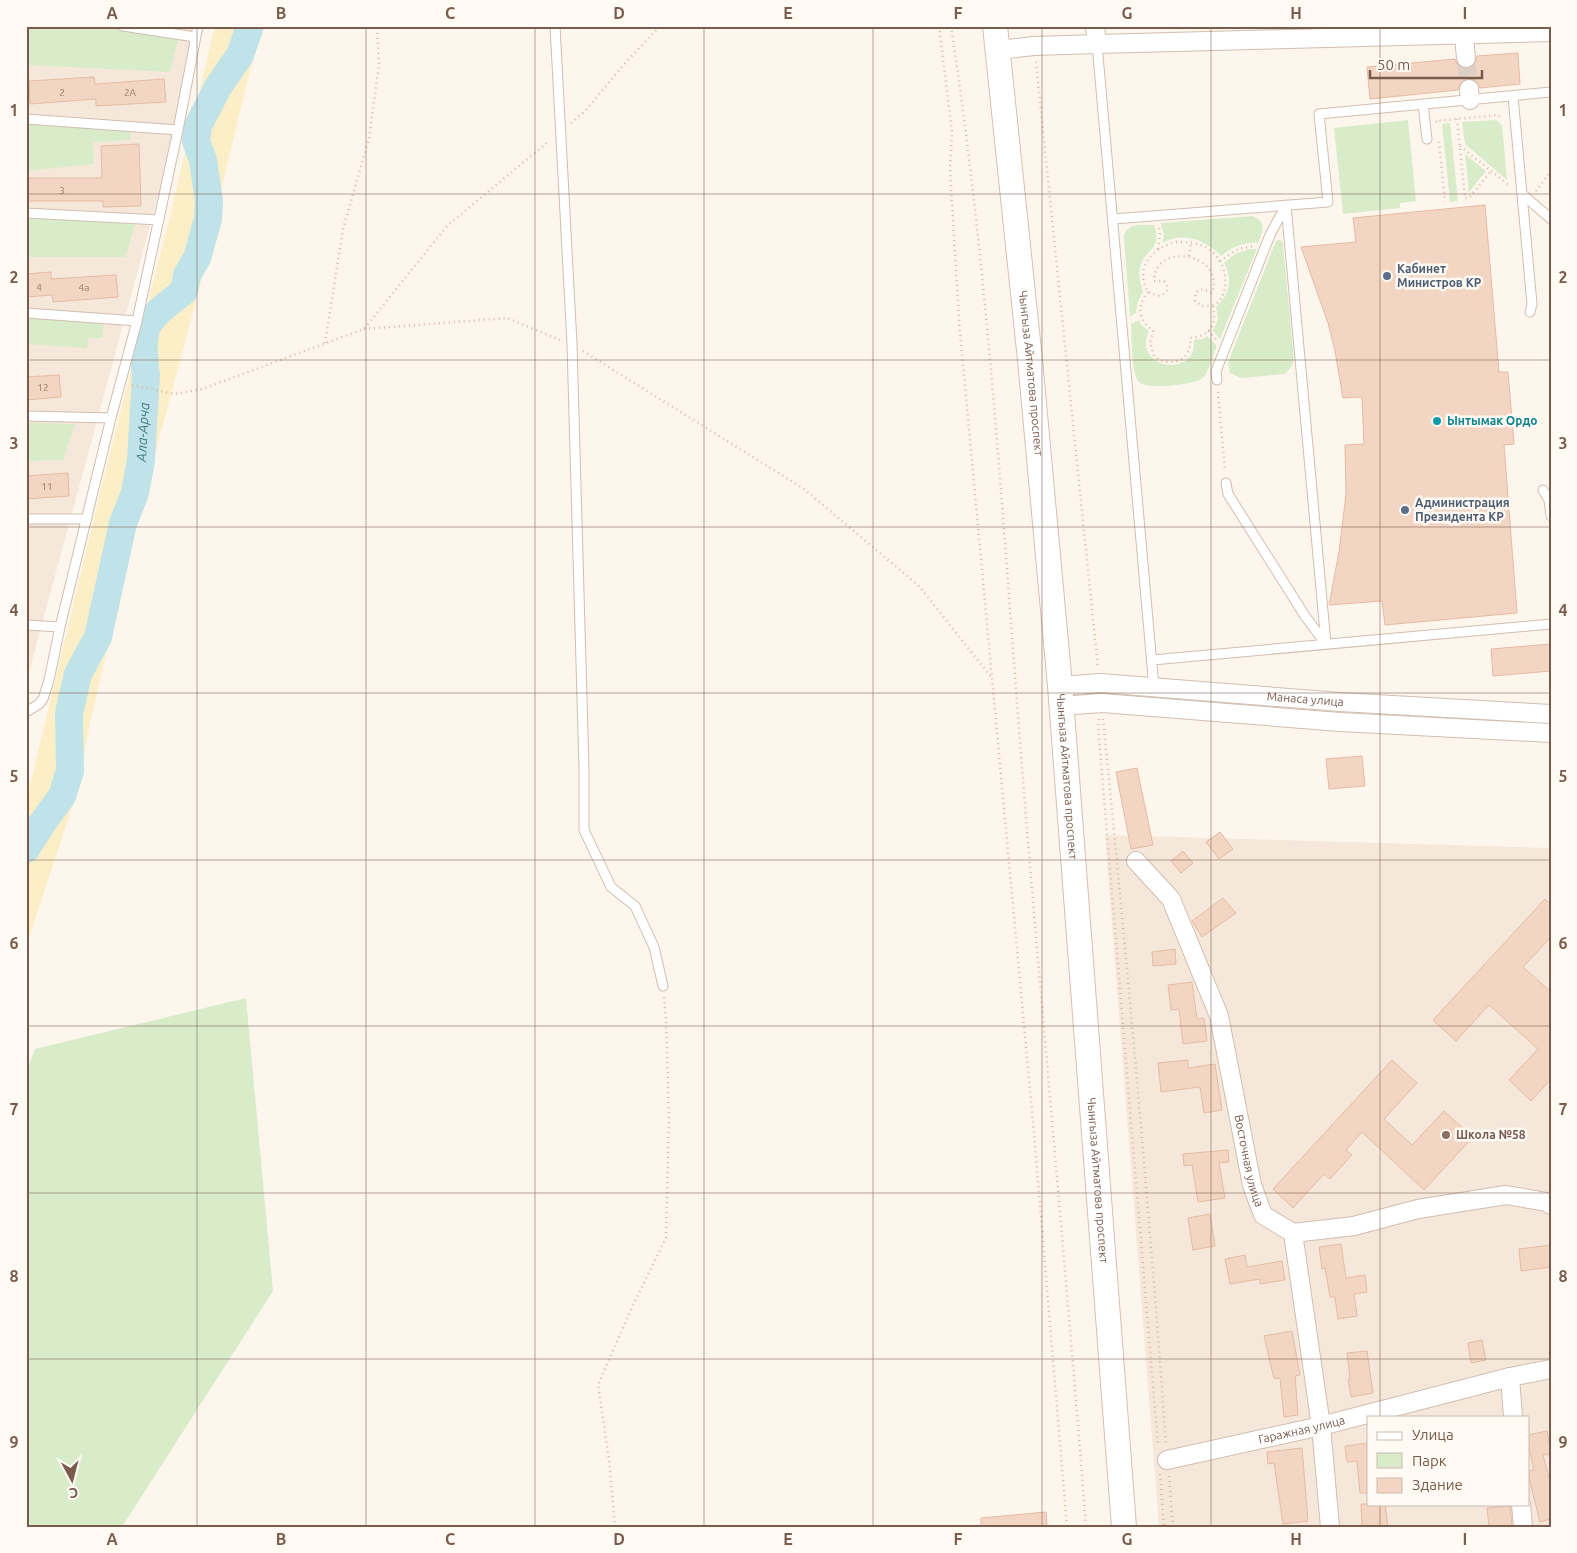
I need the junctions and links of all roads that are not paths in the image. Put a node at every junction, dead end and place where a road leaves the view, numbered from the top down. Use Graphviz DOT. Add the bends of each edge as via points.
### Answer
graph roads {
  1 [pos="123,26"];
  2 [pos="198,26"];
  3 [pos="555,26"];
  4 [pos="995,26"];
  5 [pos="1095,26"];
  6 [pos="1463,30"];
  7 [pos="1551,32"];
  8 [pos="195,37"];
  9 [pos="1097,44"];
  10 [pos="999,50"];
  11 [pos="1466,58"];
  12 [pos="1551,92"];
  13 [pos="1513,96"];
  14 [pos="1423,104"];
  15 [pos="26,119"];
  16 [pos="178,130"];
  17 [pos="1427,139"];
  18 [pos="1522,194"];
  19 [pos="1286,205"];
  20 [pos="26,213"];
  21 [pos="1114,219"];
  22 [pos="1551,219"];
  23 [pos="159,220"];
  24 [pos="1530,312"];
  25 [pos="26,313"];
  26 [pos="137,320"];
  27 [pos="1217,380"];
  28 [pos="26,416"];
  29 [pos="111,418"];
  30 [pos="1226,483"];
  31 [pos="1543,490"];
  32 [pos="1551,516"];
  33 [pos="26,519"];
  34 [pos="87,519"];
  35 [pos="1551,624"];
  36 [pos="26,625"];
  37 [pos="60,627"];
  38 [pos="1326,644"];
  39 [pos="1152,660"];
  40 [pos="1154,688"];
  41 [pos="1060,696"];
  42 [pos="26,712"];
  43 [pos="1551,714"];
  44 [pos="1551,733"];
  45 [pos="1136,861"];
  46 [pos="663,986"];
  47 [pos="1551,1204"];
  48 [pos="1293,1234"];
  49 [pos="1551,1369"];
  50 [pos="1510,1377"];
  51 [pos="1513,1416"];
  52 [pos="1321,1426"];
  53 [pos="1161,1459"];
  54 [pos="1521,1506"];
  55 [pos="1124,1527"];
  56 [pos="1330,1527"];
  57 [pos="1523,1527"];
  1 -- 8 [label="lane"];
  2 -- 8 [label="lane"];
  3 -- 46 [label="lane" via="572,344 584,830 610,887 635,906 654,947"];
  4 -- 10 [label="main road, Чынгыза Айтматова проспект"];
  5 -- 9 [label="street"];
  6 -- 7 [label="street"];
  6 -- 9 [label="street"];
  6 -- 11 [label="street"];
  8 -- 16 [label="lane"];
  9 -- 10 [label="street"];
  9 -- 21 [label="lane"];
  10 -- 41 [label="main road, Чынгыза Айтматова проспект"];
  12 -- 13 [label="lane"];
  13 -- 14 [label="lane" via="1470,94"];
  13 -- 18 [label="lane"];
  14 -- 17 [label="lane"];
  14 -- 19 [label="lane" via="1319,114 1328,202"];
  15 -- 16 [label="lane"];
  16 -- 23 [label="lane"];
  18 -- 22 [label="lane"];
  18 -- 24 [label="lane" via="1532,304"];
  19 -- 21 [label="lane"];
  19 -- 27 [label="lane" via="1265,248 1216,370"];
  19 -- 38 [label="lane"];
  20 -- 23 [label="lane"];
  21 -- 39 [label="lane"];
  23 -- 26 [label="lane"];
  25 -- 26 [label="lane"];
  26 -- 29 [label="lane"];
  28 -- 29 [label="lane"];
  29 -- 34 [label="lane"];
  30 -- 38 [label="lane" via="1228,494"];
  31 -- 32 [label="lane" via="1550,500"];
  33 -- 34 [label="lane"];
  34 -- 37 [label="lane"];
  35 -- 38 [label="lane"];
  36 -- 37 [label="lane"];
  37 -- 42 [label="lane" via="46,690 38,704"];
  38 -- 39 [label="lane"];
  39 -- 40 [label="lane"];
  40 -- 41 [label="street, Манаса улица" via="1100,683"];
  40 -- 43 [label="street, Манаса улица"];
  41 -- 44 [label="street, Манаса улица" via="1102,703 1340,722"];
  41 -- 55 [label="main road, Чынгыза Айтматова проспект"];
  45 -- 48 [label="street, Восточная улица" via="1171,899 1219,1016 1252,1186 1263,1215"];
  47 -- 48 [label="street" via="1506,1195 1418,1209 1354,1226"];
  48 -- 52 [label="street"];
  49 -- 50 [label="street, Гаражная улица"];
  50 -- 51 [label="street"];
  50 -- 52 [label="street, Гаражная улица"];
  52 -- 53 [label="street, Гаражная улица"];
  52 -- 56 [label="street"];
  54 -- 57 [label="street"];
}
